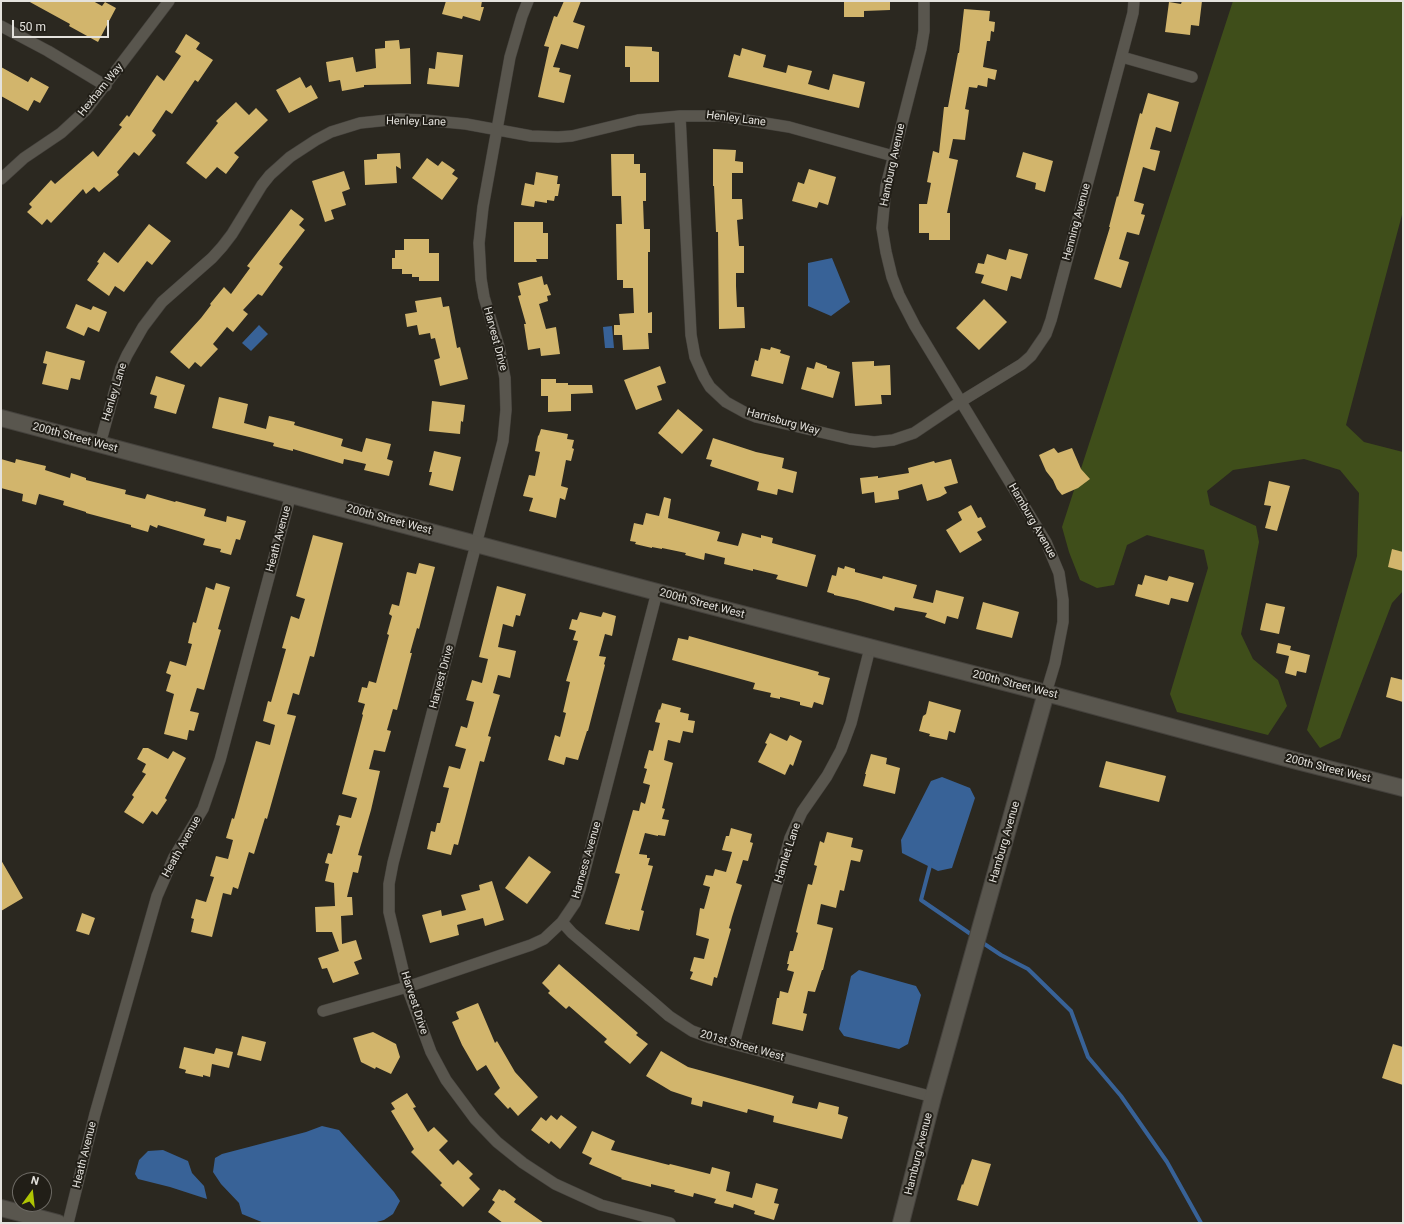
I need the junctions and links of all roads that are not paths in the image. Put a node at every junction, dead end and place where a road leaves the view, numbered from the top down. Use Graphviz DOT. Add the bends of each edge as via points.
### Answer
graph roads {
  1 [pos="169,1"];
  2 [pos="528,1"];
  3 [pos="924,1"];
  4 [pos="1134,1"];
  5 [pos="1,26"];
  6 [pos="1122,57"];
  7 [pos="1192,77"];
  8 [pos="106,86"];
  9 [pos="680,116"];
  10 [pos="497,130"];
  11 [pos="894,156"];
  12 [pos="1,179"];
  13 [pos="960,402"];
  14 [pos="1,418"];
  15 [pos="100,444"];
  16 [pos="291,494"];
  17 [pos="477,544"];
  18 [pos="657,592"];
  19 [pos="870,648"];
  20 [pos="1046,693"];
  21 [pos="1403,788"];
  22 [pos="562,922"];
  23 [pos="407,987"];
  24 [pos="323,1011"];
  25 [pos="734,1044"];
  26 [pos="933,1097"];
  27 [pos="1,1208"];
  28 [pos="58,1223"];
  29 [pos="68,1223"];
  30 [pos="670,1223"];
  31 [pos="901,1223"];
  1 -- 8 [label="street, Hexham Way"];
  2 -- 10 [label="street, Harvest Drive" via="510,57"];
  3 -- 11 [label="street, Hamburg Avenue" via="921,49"];
  4 -- 6 [label="street, Henning Avenue"];
  5 -- 8 [label="street" via="48,50"];
  6 -- 7 [label="street"];
  6 -- 13 [label="street, Henning Avenue" via="1046,334 1031,356 1022,364"];
  8 -- 12 [label="street, Hexham Way" via="70,126 24,158"];
  9 -- 10 [label="street, Henley Lane" via="638,120 572,136 530,136"];
  9 -- 11 [label="street, Henley Lane" via="721,116 789,127"];
  9 -- 13 [label="street, Harrisburg Way" via="692,346 698,367 710,387 736,408 756,417 850,439 874,442 893,440 914,433"];
  10 -- 15 [label="street, Henley Lane" via="424,120 398,119 360,123 331,132 290,157 262,185 222,247 168,296 143,326 121,368"];
  10 -- 17 [label="street, Harvest Drive" via="481,218 479,261 484,297 502,363 506,410 503,441"];
  11 -- 13 [label="street, Hamburg Avenue" via="886,186 882,228 892,277 915,326"];
  13 -- 20 [label="street, Hamburg Avenue" via="1046,542 1059,573 1063,622"];
  14 -- 15 [label="street, 200th Street West"];
  15 -- 16 [label="street, 200th Street West"];
  16 -- 17 [label="street, 200th Street West"];
  16 -- 29 [label="street, Heath Avenue" via="220,760 203,809 174,857 157,896 95,1114"];
  17 -- 18 [label="street, 200th Street West"];
  17 -- 23 [label="street, Harvest Drive" via="388,884 389,912"];
  18 -- 19 [label="street, 200th Street West"];
  18 -- 22 [label="street, Harness Avenue" via="580,889 575,903"];
  19 -- 20 [label="street, 200th Street West"];
  19 -- 25 [label="street, Hamlet Lane" via="851,723 841,750 802,812 790,838"];
  20 -- 21 [label="street, 200th Street West"];
  20 -- 26 [label="street, Hamburg Avenue"];
  22 -- 23 [label="street, Harness Avenue" via="544,939 531,945"];
  22 -- 25 [label="street, 201st Street West" via="577,938 685,1027 701,1035"];
  23 -- 24 [label="street, Harness Avenue"];
  23 -- 30 [label="street, Harvest Drive" via="430,1052 442,1074 465,1107 497,1142 525,1165 580,1196"];
  25 -- 26 [label="street, 201st Street West"];
  26 -- 31 [label="street, Hamburg Avenue"];
  27 -- 28 [label="street"];
}
